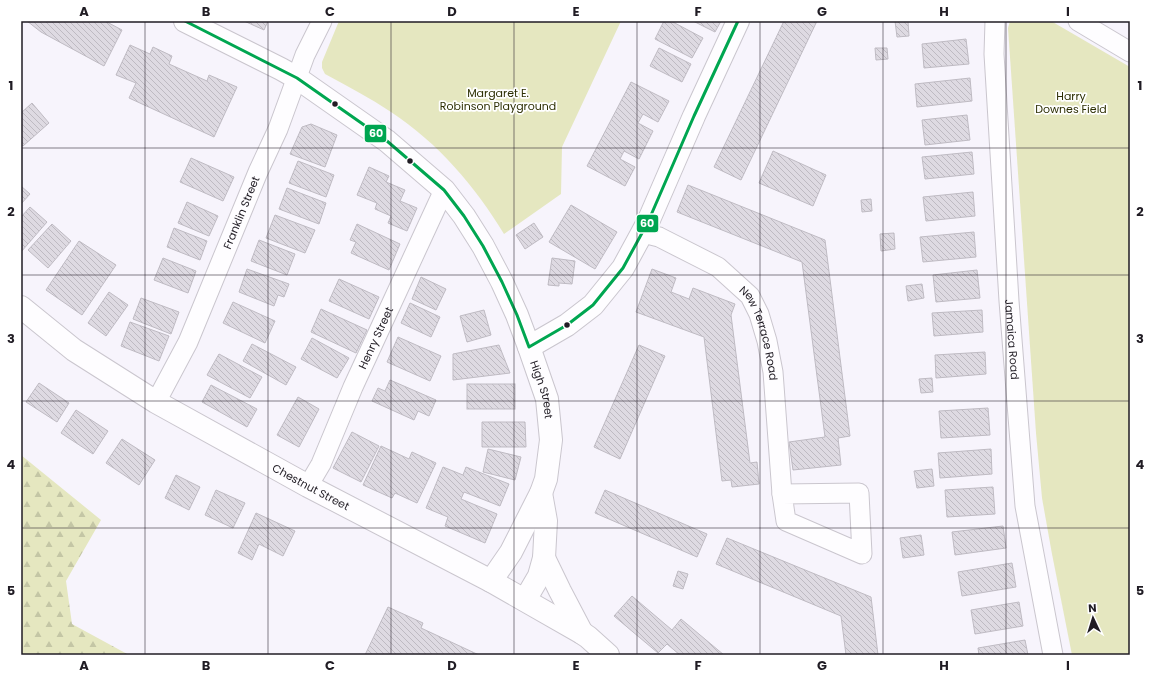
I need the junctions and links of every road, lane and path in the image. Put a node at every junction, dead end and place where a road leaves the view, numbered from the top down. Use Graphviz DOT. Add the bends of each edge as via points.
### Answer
graph roads {
  1 [pos="185,21"];
  2 [pos="322,21"];
  3 [pos="738,21"];
  4 [pos="995,21"];
  5 [pos="1078,21"];
  6 [pos="1130,52"];
  7 [pos="297,78"];
  8 [pos="444,190"];
  9 [pos="643,233"];
  10 [pos="21,307"];
  11 [pos="529,347"];
  12 [pos="156,402"];
  13 [pos="308,486"];
  14 [pos="541,493"];
  15 [pos="782,494"];
  16 [pos="544,558"];
  17 [pos="491,581"];
  18 [pos="525,600"];
  19 [pos="582,633"];
  20 [pos="608,655"];
  21 [pos="1053,655"];
  1 -- 7 [label="main road"];
  2 -- 7 [label="street, Franklin Street"];
  3 -- 9 [label="main road, High Street"];
  4 -- 21 [label="street, Jamaica Road" via="994,54 1009,301 1025,506"];
  5 -- 6 [label="street"];
  7 -- 8 [label="main road" via="387,141"];
  7 -- 12 [label="street, Franklin Street" via="188,342"];
  8 -- 11 [label="main road" via="483,246 502,282"];
  8 -- 13 [label="street, Henry Street" via="353,387 321,464"];
  9 -- 11 [label="main road, High Street" via="623,268 593,305 567,325"];
  9 -- 15 [label="street, New Terrace Road" via="659,238 718,267 750,296 759,314 773,372"];
  10 -- 12 [label="main road, Chestnut Street" via="74,350"];
  11 -- 14 [label="main road, High Street" via="547,399 551,440 546,479"];
  12 -- 13 [label="main road, Chestnut Street"];
  13 -- 17 [label="main road, Chestnut Street"];
  14 -- 16 [label="main road, High Street" via="546,521"];
  14 -- 17 [label="main road, High Street" via="511,552"];
  15 -- 15 [label="street, New Terrace Road" via="786,521 862,554 859,493"];
  16 -- 18 [label="main road, High Street" via="539,576"];
  16 -- 19 [label="main road"];
  17 -- 18 [label="main road, Chestnut Street"];
  18 -- 19 [label="main road, Chestnut Street"];
  19 -- 20 [label="main road, Chestnut Street"];
}
